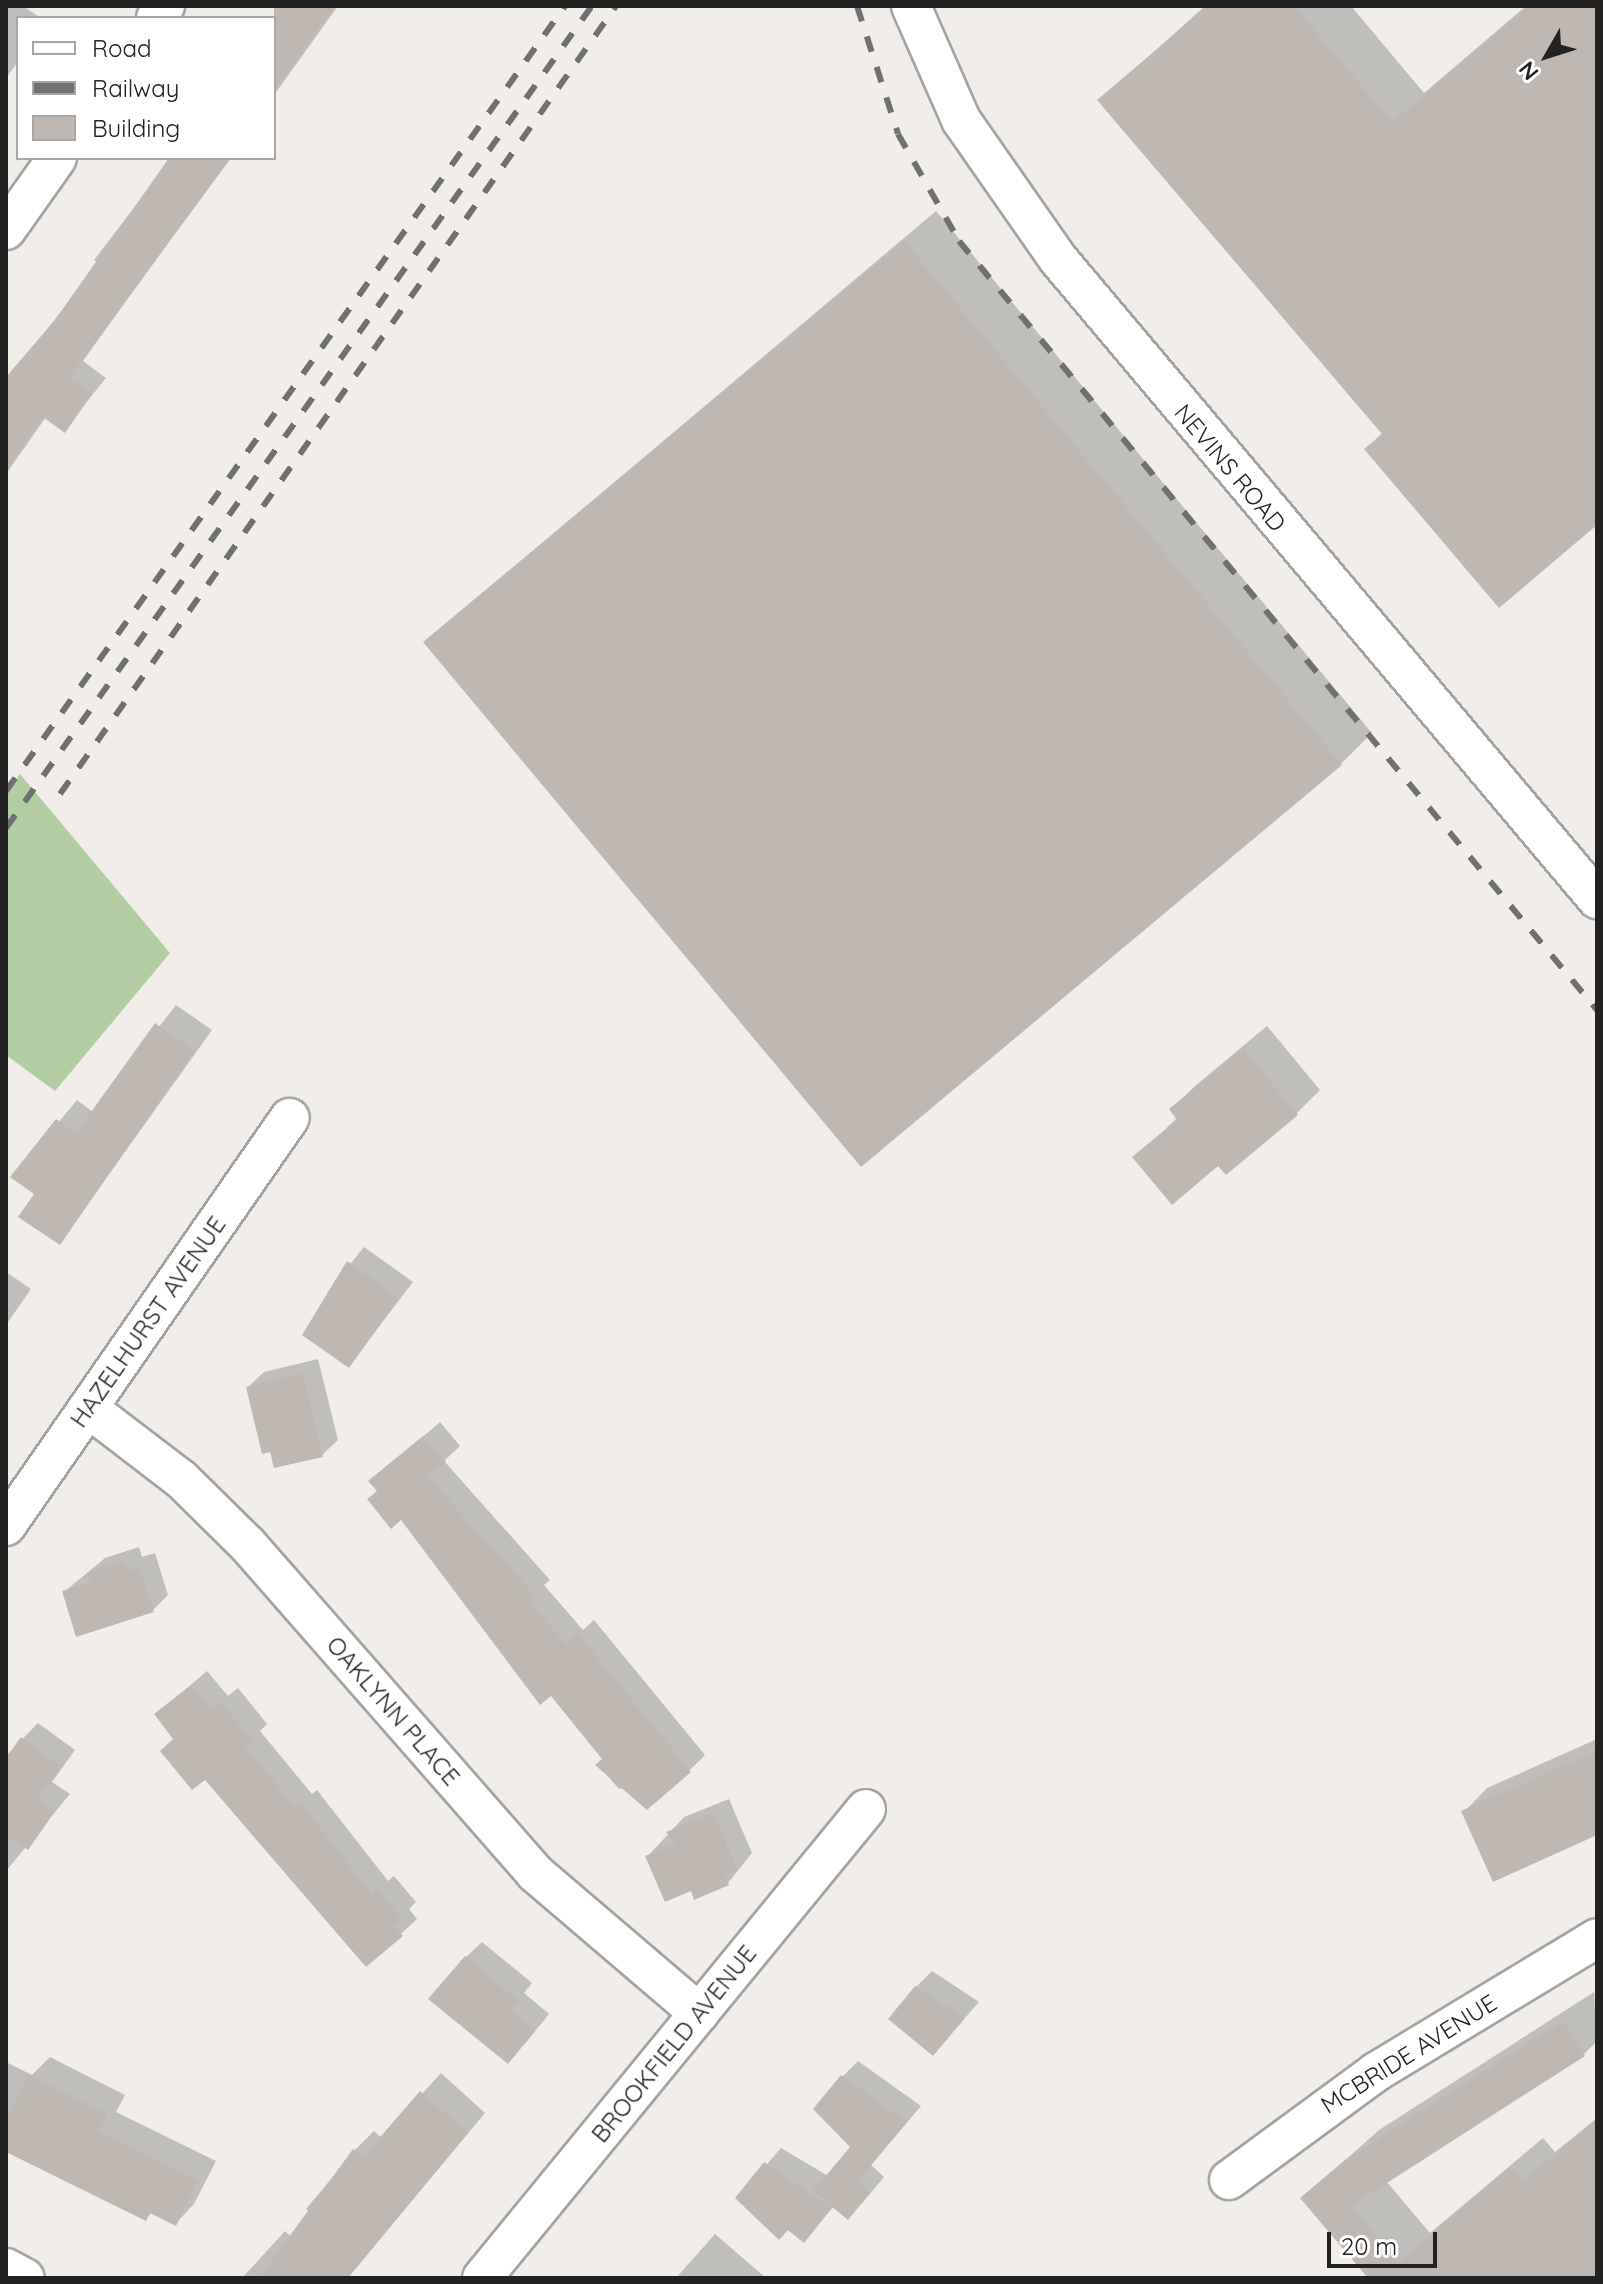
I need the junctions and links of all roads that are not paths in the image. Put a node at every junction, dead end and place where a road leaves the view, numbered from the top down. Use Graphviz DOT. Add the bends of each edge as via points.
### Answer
graph roads {
  1 [pos="911,6"];
  2 [pos="56,160"];
  3 [pos="6,230"];
  4 [pos="1597,899"];
  5 [pos="290,1118"];
  6 [pos="88,1408"];
  7 [pos="6,1526"];
  8 [pos="866,1809"];
  9 [pos="1597,1938"];
  10 [pos="699,2013"];
  11 [pos="1229,2180"];
  12 [pos="6,2268"];
  13 [pos="25,2278"];
  14 [pos="482,2278"];
  1 -- 4 [label="street, NEVINS ROAD" via="961,120 1058,259"];
  2 -- 3 [label="street"];
  5 -- 6 [label="street, HAZELHURST AVENUE"];
  6 -- 7 [label="street, HAZELHURST AVENUE"];
  6 -- 10 [label="street, OAKLYNN PLACE" via="181,1479 248,1545 535,1873"];
  8 -- 10 [label="street, BROOKFIELD AVENUE"];
  9 -- 11 [label="street, MCBRIDE AVENUE" via="1376,2072"];
  10 -- 14 [label="street, BROOKFIELD AVENUE"];
  12 -- 13 [label="street"];
}
